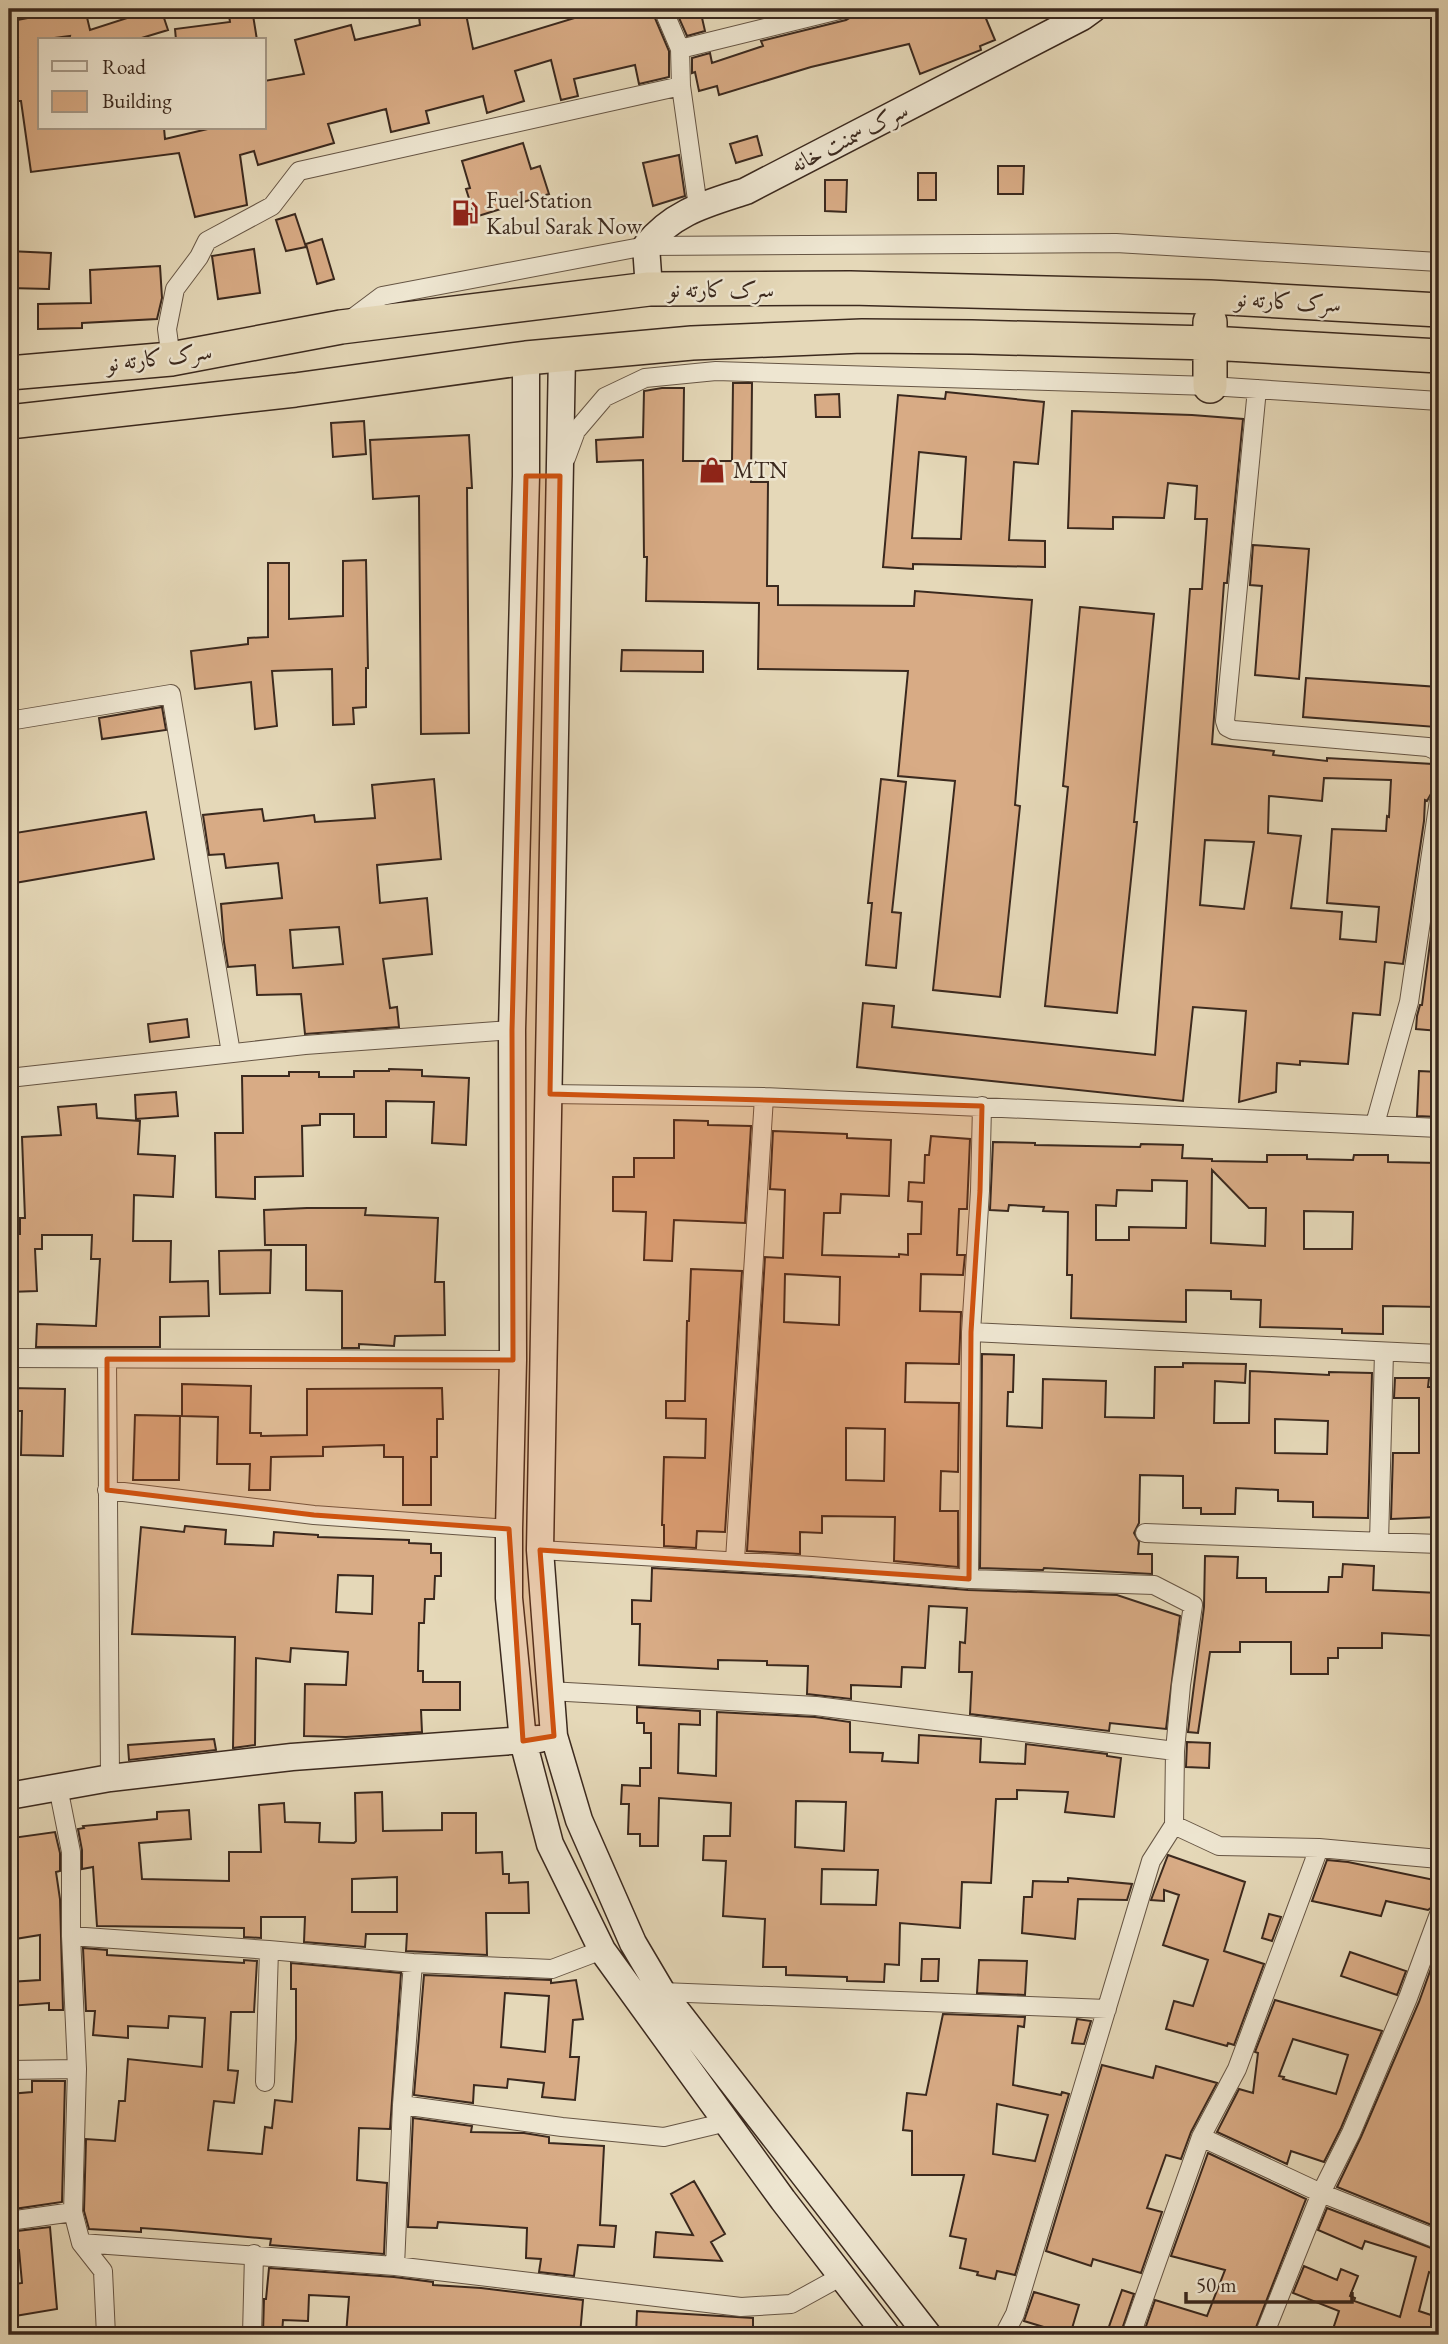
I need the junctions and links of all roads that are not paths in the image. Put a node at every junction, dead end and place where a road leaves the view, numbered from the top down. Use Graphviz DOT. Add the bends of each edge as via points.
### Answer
graph roads {
  1 [pos="663,9"];
  2 [pos="843,9"];
  3 [pos="1093,9"];
  4 [pos="680,49"];
  5 [pos="681,86"];
  6 [pos="698,207"];
  7 [pos="646,246"];
  8 [pos="1439,262"];
  9 [pos="649,289"];
  10 [pos="973,291"];
  11 [pos="1210,297"];
  12 [pos="1439,310"];
  13 [pos="341,327"];
  14 [pos="972,337"];
  15 [pos="1210,343"];
  16 [pos="562,354"];
  17 [pos="1439,356"];
  18 [pos="526,358"];
  19 [pos="171,359"];
  20 [pos="9,373"];
  21 [pos="1210,386"];
  22 [pos="1257,389"];
  23 [pos="1439,401"];
  24 [pos="9,422"];
  25 [pos="526,477"];
  26 [pos="560,477"];
  27 [pos="9,721"];
  28 [pos="1439,752"];
  29 [pos="1439,800"];
  30 [pos="512,1030"];
  31 [pos="231,1053"];
  32 [pos="9,1078"];
  33 [pos="550,1094"];
  34 [pos="764,1097"];
  35 [pos="982,1106"];
  36 [pos="1375,1125"];
  37 [pos="1439,1128"];
  38 [pos="971,1332"];
  39 [pos="1384,1352"];
  40 [pos="1439,1354"];
  41 [pos="9,1358"];
  42 [pos="107,1359"];
  43 [pos="513,1360"];
  44 [pos="107,1490"];
  45 [pos="509,1529"];
  46 [pos="1145,1533"];
  47 [pos="1379,1542"];
  48 [pos="1439,1544"];
  49 [pos="540,1550"];
  50 [pos="735,1560"];
  51 [pos="969,1579"];
  52 [pos="549,1691"];
  53 [pos="554,1737"];
  54 [pos="523,1741"];
  55 [pos="1175,1751"];
  56 [pos="110,1778"];
  57 [pos="58,1787"];
  58 [pos="9,1796"];
  59 [pos="1174,1825"];
  60 [pos="1319,1848"];
  61 [pos="1439,1859"];
  62 [pos="1439,1914"];
  63 [pos="71,1936"];
  64 [pos="269,1950"];
  65 [pos="602,1950"];
  66 [pos="413,1963"];
  67 [pos="662,1992"];
  68 [pos="1107,2009"];
  69 [pos="77,2069"];
  70 [pos="9,2070"];
  71 [pos="265,2082"];
  72 [pos="402,2105"];
  73 [pos="727,2122"];
  74 [pos="1201,2137"];
  75 [pos="1321,2193"];
  76 [pos="74,2212"];
  77 [pos="9,2221"];
  78 [pos="1439,2240"];
  79 [pos="81,2243"];
  80 [pos="254,2254"];
  81 [pos="395,2266"];
  82 [pos="842,2276"];
  83 [pos="106,2335"];
  84 [pos="252,2335"];
  85 [pos="887,2335"];
  86 [pos="928,2335"];
  87 [pos="1004,2335"];
  88 [pos="1131,2335"];
  89 [pos="1264,2335"];
  1 -- 4 [label="street"];
  2 -- 4 [label="street"];
  3 -- 6 [label="main road, سرک سمنت خانه" via="746,191"];
  4 -- 5 [label="street"];
  5 -- 6 [label="street"];
  5 -- 19 [label="street" via="299,171 272,206 207,241 175,289 167,330"];
  6 -- 7 [label="main road, سرک سمنت خانه" via="672,220"];
  7 -- 8 [label="street" via="1116,243"];
  7 -- 9 [label="main road"];
  7 -- 13 [label="street" via="382,296"];
  9 -- 10 [label="highway, سرک کارته نو"];
  9 -- 13 [label="highway, سرک کارته نو"];
  10 -- 11 [label="highway, سرک کارته نو"];
  10 -- 14 [label="highway"];
  11 -- 12 [label="highway, سرک کارته نو"];
  11 -- 15 [label="highway"];
  13 -- 19 [label="highway, سرک کارته نو"];
  14 -- 15 [label="highway, سرک کارته نو"];
  14 -- 16 [label="highway, سرک کارته نو" via="692,343"];
  15 -- 17 [label="highway, سرک کارته نو"];
  15 -- 21 [label="highway"];
  16 -- 18 [label="highway, سرک کارته نو"];
  16 -- 26 [label="main road"];
  18 -- 24 [label="highway, سرک کارته نو"];
  18 -- 25 [label="main road"];
  19 -- 20 [label="highway, سرک کارته نو"];
  21 -- 22 [label="street"];
  21 -- 26 [label="street" via="716,371 645,378 605,397 576,431"];
  22 -- 23 [label="street"];
  22 -- 28 [label="street" via="1224,721 1227,727 1428,747"];
  25 -- 26 [label="main road"];
  25 -- 30 [label="main road"];
  26 -- 33 [label="main road"];
  27 -- 31 [label="street" via="171,694"];
  29 -- 36 [label="street" via="1409,1002"];
  30 -- 31 [label="street"];
  30 -- 43 [label="main road"];
  31 -- 32 [label="street"];
  33 -- 34 [label="street"];
  33 -- 49 [label="main road"];
  34 -- 35 [label="street"];
  34 -- 50 [label="street"];
  35 -- 36 [label="street"];
  35 -- 38 [label="street"];
  36 -- 37 [label="street"];
  38 -- 39 [label="street"];
  38 -- 51 [label="street"];
  39 -- 40 [label="street"];
  39 -- 47 [label="street"];
  41 -- 42 [label="street"];
  42 -- 43 [label="street"];
  42 -- 44 [label="street"];
  43 -- 45 [label="main road"];
  44 -- 45 [label="street" via="314,1515"];
  44 -- 56 [label="street"];
  45 -- 54 [label="main road" via="509,1598"];
  46 -- 47 [label="street"];
  47 -- 48 [label="street"];
  49 -- 50 [label="street"];
  49 -- 52 [label="main road"];
  50 -- 51 [label="street"];
  51 -- 55 [label="street" via="1154,1585 1194,1605"];
  52 -- 53 [label="main road"];
  52 -- 55 [label="street" via="816,1706"];
  53 -- 54 [label="main road"];
  53 -- 67 [label="main road" via="579,1820 633,1943"];
  54 -- 56 [label="main road" via="292,1757"];
  54 -- 65 [label="main road" via="550,1844"];
  55 -- 59 [label="street"];
  56 -- 57 [label="main road"];
  57 -- 58 [label="main road"];
  57 -- 63 [label="street" via="71,1852"];
  59 -- 60 [label="street" via="1219,1846"];
  59 -- 68 [label="street" via="1152,1861"];
  60 -- 61 [label="street"];
  60 -- 74 [label="street" via="1237,2070"];
  62 -- 75 [label="street" via="1351,2133"];
  63 -- 64 [label="street"];
  63 -- 69 [label="street"];
  64 -- 66 [label="street"];
  64 -- 71 [label="street"];
  65 -- 66 [label="street" via="552,1969"];
  65 -- 73 [label="main road"];
  66 -- 72 [label="street"];
  67 -- 68 [label="street"];
  67 -- 86 [label="main road"];
  68 -- 87 [label="street" via="1015,2314"];
  69 -- 70 [label="street"];
  69 -- 76 [label="street"];
  72 -- 73 [label="street" via="664,2137"];
  72 -- 81 [label="street"];
  73 -- 82 [label="main road"];
  74 -- 75 [label="street"];
  74 -- 88 [label="street"];
  75 -- 78 [label="street"];
  75 -- 89 [label="street"];
  76 -- 77 [label="street"];
  76 -- 79 [label="street"];
  79 -- 80 [label="street"];
  79 -- 83 [label="street" via="103,2271"];
  80 -- 81 [label="street"];
  80 -- 84 [label="street"];
  81 -- 82 [label="street" via="741,2307 791,2304"];
  82 -- 85 [label="main road"];
}
